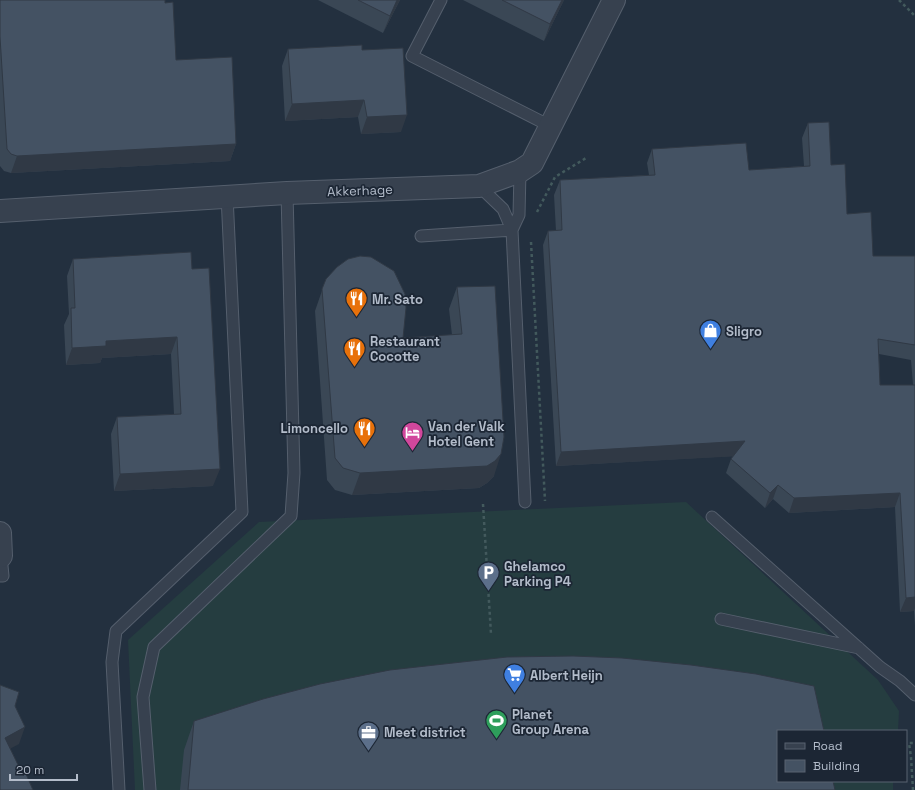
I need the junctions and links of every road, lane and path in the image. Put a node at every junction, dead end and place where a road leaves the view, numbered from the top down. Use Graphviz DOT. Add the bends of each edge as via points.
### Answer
graph roads {
  1 [pos="441,0"];
  2 [pos="614,0"];
  3 [pos="899,0"];
  4 [pos="915,16"];
  5 [pos="550,126"];
  6 [pos="586,158"];
  7 [pos="520,171"];
  8 [pos="479,186"];
  9 [pos="287,192"];
  10 [pos="227,196"];
  11 [pos="0,211"];
  12 [pos="534,218"];
  13 [pos="512,230"];
  14 [pos="421,236"];
  15 [pos="531,240"];
  16 [pos="545,501"];
  17 [pos="525,502"];
  18 [pos="483,504"];
  19 [pos="712,517"];
  20 [pos="0,533"];
  21 [pos="1,566"];
  22 [pos="721,619"];
  23 [pos="490,634"];
  24 [pos="859,648"];
  25 [pos="915,695"];
  26 [pos="915,743"];
  27 [pos="119,790"];
  28 [pos="150,790"];
  29 [pos="913,790"];
  1 -- 5 [label="lane" via="412,56"];
  2 -- 5 [label="street, Akkerhage"];
  3 -- 4 [label="path"];
  5 -- 7 [label="street, Akkerhage" via="532,163"];
  6 -- 12 [label="path" via="555,177"];
  7 -- 8 [label="street, Akkerhage"];
  7 -- 13 [label="lane" via="519,215"];
  8 -- 9 [label="street, Akkerhage"];
  8 -- 13 [label="lane" via="502,209"];
  9 -- 10 [label="street, Akkerhage"];
  9 -- 28 [label="lane" via="294,466 291,516 154,647 143,697"];
  10 -- 11 [label="street, Akkerhage"];
  10 -- 27 [label="lane" via="242,512 116,631 112,662"];
  13 -- 14 [label="lane"];
  13 -- 17 [label="lane"];
  15 -- 16 [label="path"];
  18 -- 23 [label="path"];
  19 -- 24 [label="lane"];
  20 -- 21 [label="street"];
  22 -- 24 [label="lane"];
  24 -- 25 [label="lane"];
  26 -- 29 [label="path" via="909,743"];
}
